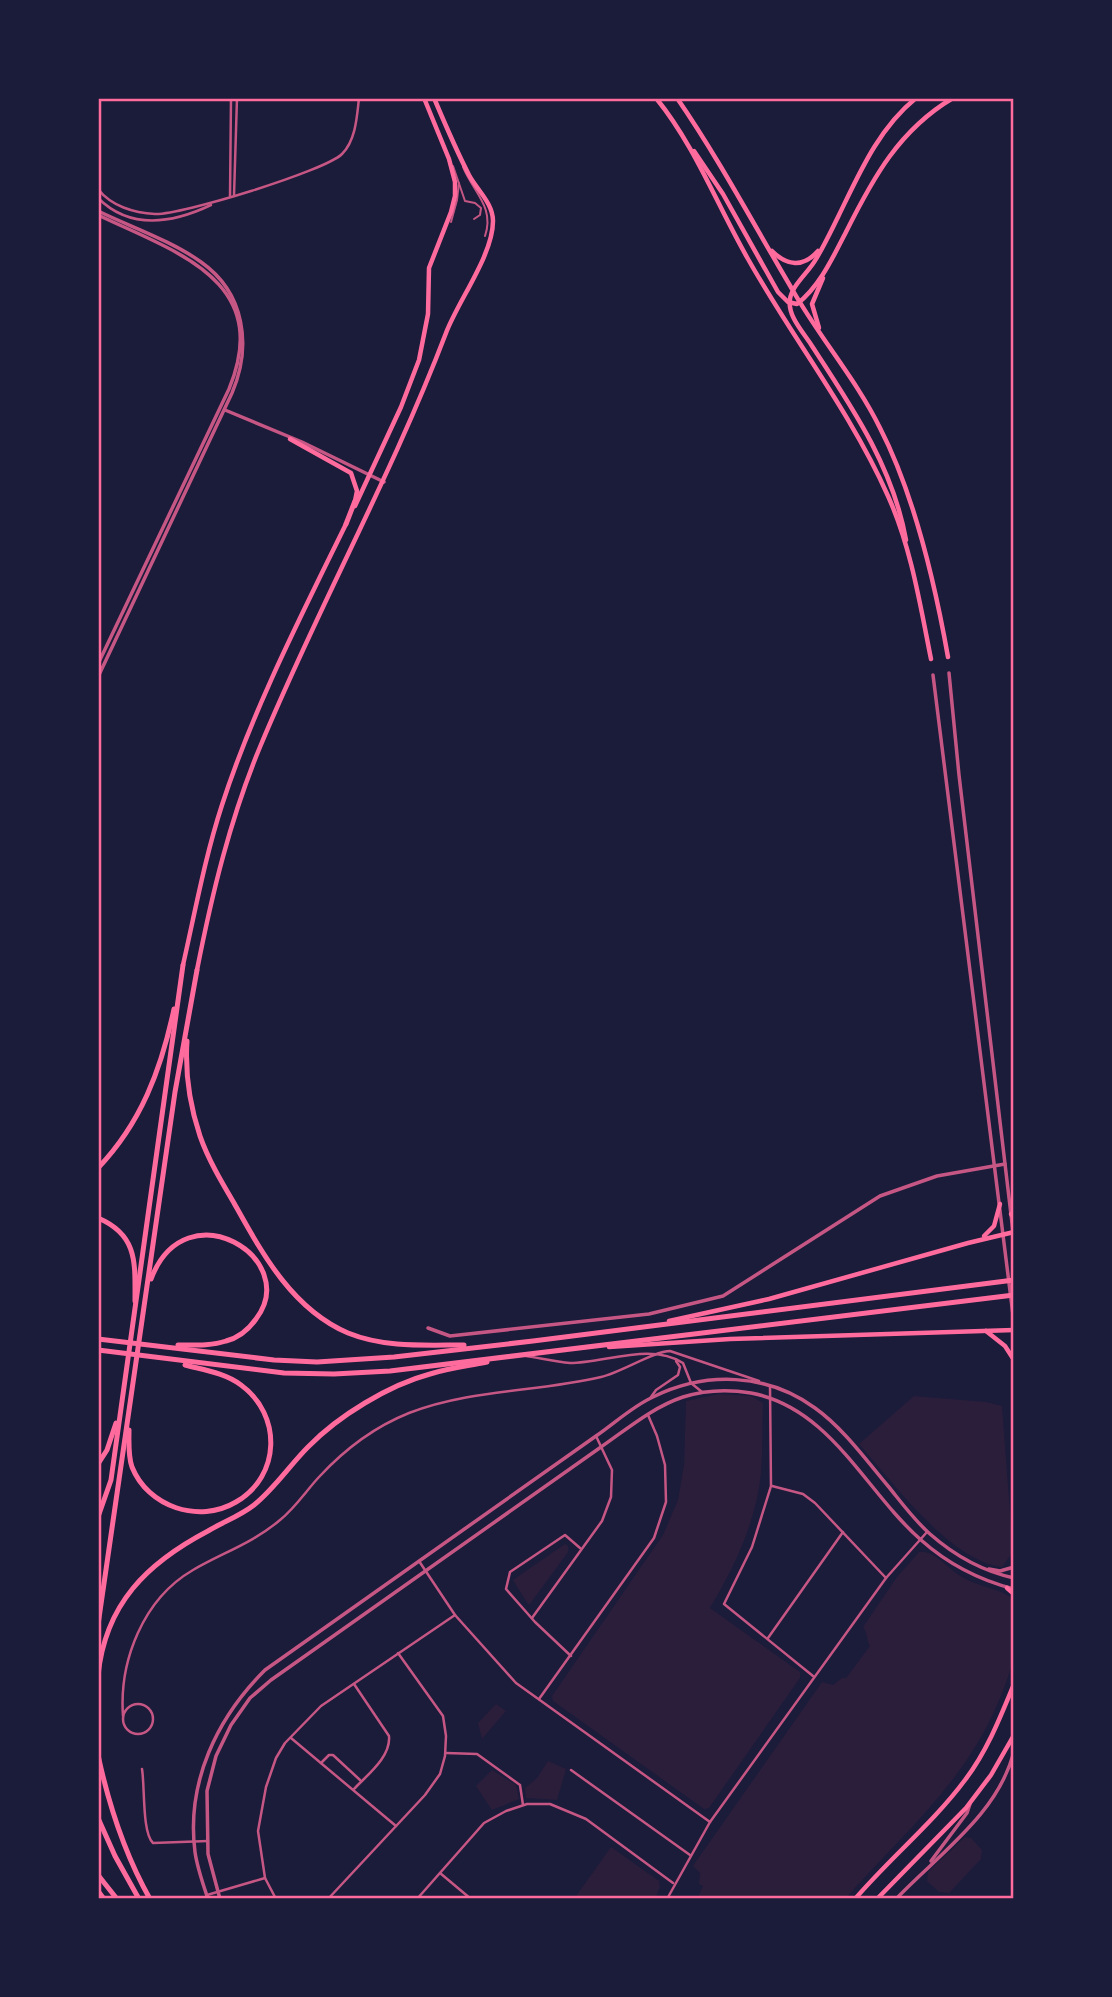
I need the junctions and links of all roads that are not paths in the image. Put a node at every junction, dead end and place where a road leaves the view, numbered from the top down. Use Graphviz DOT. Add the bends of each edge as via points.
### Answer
graph roads {
  1 [pos="232,98"];
  2 [pos="237,98"];
  3 [pos="359,98"];
  4 [pos="424,98"];
  5 [pos="434,98"];
  6 [pos="656,98"];
  7 [pos="677,98"];
  8 [pos="916,98"];
  9 [pos="953,98"];
  10 [pos="687,141"];
  11 [pos="459,154"];
  12 [pos="449,159"];
  13 [pos="459,182"];
  14 [pos="98,188"];
  15 [pos="232,197"];
  16 [pos="98,198"];
  17 [pos="217,202"];
  18 [pos="98,213"];
  19 [pos="474,219"];
  20 [pos="451,222"];
  21 [pos="485,236"];
  22 [pos="825,242"];
  23 [pos="766,244"];
  24 [pos="833,257"];
  25 [pos="793,291"];
  26 [pos="800,302"];
  27 [pos="790,303"];
  28 [pos="823,339"];
  29 [pos="222,409"];
  30 [pos="290,439"];
  31 [pos="370,476"];
  32 [pos="384,482"];
  33 [pos="355,501"];
  34 [pos="346,524"];
  35 [pos="909,556"];
  36 [pos="948,657"];
  37 [pos="931,659"];
  38 [pos="98,664"];
  39 [pos="949,673"];
  40 [pos="933,675"];
  41 [pos="98,677"];
  42 [pos="183,965"];
  43 [pos="197,970"];
  44 [pos="188,1013"];
  45 [pos="1005,1164"];
  46 [pos="994,1166"];
  47 [pos="98,1168"];
  48 [pos="1000,1204"];
  49 [pos="1012,1216"];
  50 [pos="98,1218"];
  51 [pos="1014,1232"];
  52 [pos="1002,1234"];
  53 [pos="1014,1240"];
  54 [pos="968,1243"];
  55 [pos="1014,1280"];
  56 [pos="1014,1295"];
  57 [pos="144,1310"];
  58 [pos="1014,1323"];
  59 [pos="134,1325"];
  60 [pos="649,1326"];
  61 [pos="428,1328"];
  62 [pos="1014,1330"];
  63 [pos="986,1331"];
  64 [pos="98,1338"];
  65 [pos="495,1345"];
  66 [pos="160,1346"];
  67 [pos="98,1350"];
  68 [pos="562,1350"];
  69 [pos="656,1354"];
  70 [pos="523,1356"];
  71 [pos="673,1358"];
  72 [pos="162,1359"];
  73 [pos="1014,1360"];
  74 [pos="691,1382"];
  75 [pos="763,1383"];
  76 [pos="770,1386"];
  77 [pos="702,1392"];
  78 [pos="769,1397"];
  79 [pos="651,1398"];
  80 [pos="121,1404"];
  81 [pos="129,1412"];
  82 [pos="648,1415"];
  83 [pos="596,1436"];
  84 [pos="601,1447"];
  85 [pos="98,1464"];
  86 [pos="771,1486"];
  87 [pos="98,1517"];
  88 [pos="843,1532"];
  89 [pos="927,1532"];
  90 [pos="919,1539"];
  91 [pos="581,1549"];
  92 [pos="419,1561"];
  93 [pos="979,1567"];
  94 [pos="1014,1567"];
  95 [pos="426,1570"];
  96 [pos="886,1578"];
  97 [pos="1014,1578"];
  98 [pos="1007,1588"];
  99 [pos="1014,1592"];
  100 [pos="455,1615"];
  101 [pos="532,1618"];
  102 [pos="98,1625"];
  103 [pos="767,1639"];
  104 [pos="398,1653"];
  105 [pos="571,1656"];
  106 [pos="98,1676"];
  107 [pos="814,1677"];
  108 [pos="354,1684"];
  109 [pos="1014,1684"];
  110 [pos="122,1696"];
  111 [pos="539,1699"];
  112 [pos="131,1706"];
  113 [pos="123,1716"];
  114 [pos="1014,1735"];
  115 [pos="290,1737"];
  116 [pos="1014,1751"];
  117 [pos="445,1753"];
  118 [pos="98,1755"];
  119 [pos="321,1763"];
  120 [pos="1012,1765"];
  121 [pos="142,1769"];
  122 [pos="571,1770"];
  123 [pos="361,1781"];
  124 [pos="353,1790"];
  125 [pos="971,1802"];
  126 [pos="523,1805"];
  127 [pos="98,1818"];
  128 [pos="710,1822"];
  129 [pos="396,1826"];
  130 [pos="208,1841"];
  131 [pos="195,1842"];
  132 [pos="690,1855"];
  133 [pos="924,1871"];
  134 [pos="440,1873"];
  135 [pos="98,1875"];
  136 [pos="265,1878"];
  137 [pos="674,1884"];
  138 [pos="98,1891"];
  139 [pos="218,1892"];
  140 [pos="207,1897"];
  141 [pos="104,1899"];
  142 [pos="117,1899"];
  143 [pos="139,1899"];
  144 [pos="150,1899"];
  145 [pos="220,1899"];
  146 [pos="276,1899"];
  147 [pos="328,1899"];
  148 [pos="417,1899"];
  149 [pos="471,1899"];
  150 [pos="667,1899"];
  151 [pos="855,1899"];
  152 [pos="877,1899"];
  153 [pos="896,1899"];
  1 -- 15 [label="street"];
  2 -- 15 [label="street"];
  3 -- 15 [label="street" via="351,139 335,160"];
  4 -- 12 [label="main road"];
  5 -- 11 [label="main road"];
  6 -- 10 [label="main road"];
  7 -- 23 [label="main road"];
  8 -- 22 [label="main road" via="873,148"];
  9 -- 24 [label="main road" via="919,121 890,153"];
  10 -- 27 [label="main road" via="778,292"];
  10 -- 35 [label="main road" via="778,311 865,447"];
  11 -- 21 [label="lane" via="469,182 486,206"];
  11 -- 32 [label="main road" via="493,223 480,264 447,329"];
  12 -- 13 [label="lane"];
  12 -- 31 [label="main road" via="455,196 429,268 428,314 419,360"];
  13 -- 19 [label="lane" via="465,201 481,208"];
  13 -- 20 [label="lane"];
  14 -- 17 [label="street" via="121,206 155,214"];
  15 -- 17 [label="street"];
  16 -- 17 [label="street" via="136,219 165,220"];
  18 -- 29 [label="street" via="196,258 224,284 235,303 244,345 238,380"];
  22 -- 23 [label="main road" via="800,263 783,261"];
  22 -- 25 [label="main road"];
  23 -- 25 [label="main road"];
  24 -- 26 [label="main road"];
  24 -- 28 [label="main road" via="812,304"];
  25 -- 26 [label="main road"];
  25 -- 27 [label="main road"];
  26 -- 27 [label="main road"];
  26 -- 28 [label="main road"];
  27 -- 35 [label="main road" via="794,318 880,459 902,520"];
  28 -- 36 [label="main road" via="881,429 900,475"];
  29 -- 30 [label="street"];
  29 -- 38 [label="street"];
  29 -- 41 [label="street"];
  30 -- 31 [label="street"];
  30 -- 33 [label="main road" via="351,473"];
  31 -- 32 [label="street"];
  31 -- 34 [label="main road"];
  32 -- 43 [label="main road" via="260,747 210,902"];
  33 -- 34 [label="highway"];
  34 -- 42 [label="main road" via="243,748 222,805"];
  35 -- 37 [label="main road"];
  39 -- 45 [label="street"];
  40 -- 46 [label="street"];
  42 -- 47 [label="highway" via="154,1084 136,1121"];
  42 -- 59 [label="highway"];
  43 -- 44 [label="highway"];
  44 -- 57 [label="highway"];
  44 -- 65 [label="highway" via="188,1082 201,1137 244,1221 293,1293 327,1323 368,1340 393,1345"];
  45 -- 46 [label="street"];
  45 -- 49 [label="street"];
  46 -- 48 [label="street"];
  46 -- 61 [label="street" via="937,1177 880,1196 723,1296 689,1306 450,1336"];
  48 -- 52 [label="street"];
  48 -- 54 [label="main road" via="991,1232"];
  49 -- 51 [label="street"];
  50 -- 59 [label="highway" via="120,1232 133,1251"];
  51 -- 52 [label="main road"];
  51 -- 53 [label="street"];
  52 -- 54 [label="main road"];
  52 -- 58 [label="street"];
  54 -- 60 [label="main road" via="769,1299"];
  55 -- 60 [label="highway"];
  56 -- 68 [label="highway"];
  57 -- 66 [label="highway" via="150,1282 164,1253 194,1237 225,1237 242,1246 261,1270 266,1299 261,1313 241,1334 215,1344"];
  57 -- 81 [label="highway"];
  59 -- 80 [label="highway"];
  60 -- 65 [label="highway"];
  62 -- 63 [label="main road"];
  63 -- 68 [label="main road" via="684,1341"];
  63 -- 73 [label="main road"];
  64 -- 66 [label="highway"];
  65 -- 66 [label="highway" via="317,1362"];
  67 -- 72 [label="highway"];
  68 -- 70 [label="highway"];
  69 -- 70 [label="street" via="572,1363"];
  69 -- 71 [label="street"];
  69 -- 75 [label="street" via="670,1351"];
  69 -- 110 [label="street" via="594,1379 429,1406 363,1437 266,1532 191,1572 164,1595 137,1636"];
  70 -- 72 [label="highway" via="334,1374"];
  70 -- 106 [label="highway" via="427,1374 331,1426 256,1503 185,1544 138,1581 110,1625"];
  71 -- 74 [label="street" via="683,1363"];
  71 -- 79 [label="street" via="680,1367 678,1376"];
  72 -- 81 [label="highway" via="229,1377 257,1400 271,1430 272,1445 259,1479 236,1502 221,1508 190,1512 160,1501 132,1467"];
  74 -- 75 [label="street" via="741,1379"];
  74 -- 77 [label="street"];
  74 -- 79 [label="street"];
  75 -- 76 [label="street"];
  76 -- 78 [label="street"];
  76 -- 89 [label="street" via="830,1421"];
  77 -- 78 [label="street" via="737,1391"];
  77 -- 82 [label="street"];
  78 -- 86 [label="street"];
  78 -- 90 [label="street" via="807,1416 825,1432"];
  79 -- 83 [label="street"];
  80 -- 85 [label="highway"];
  80 -- 87 [label="highway" via="111,1480"];
  81 -- 102 [label="highway"];
  82 -- 84 [label="street"];
  82 -- 105 [label="street" via="665,1465 666,1502 654,1538"];
  83 -- 84 [label="street"];
  83 -- 92 [label="street"];
  84 -- 91 [label="street" via="611,1470 611,1497 602,1521"];
  84 -- 95 [label="street"];
  86 -- 88 [label="street" via="803,1493"];
  86 -- 103 [label="street" via="752,1547 724,1604"];
  88 -- 96 [label="street"];
  88 -- 103 [label="street"];
  89 -- 90 [label="street"];
  89 -- 93 [label="street"];
  90 -- 96 [label="street"];
  90 -- 98 [label="street" via="964,1571"];
  91 -- 101 [label="street"];
  91 -- 101 [label="street" via="565,1535 510,1572 506,1589"];
  92 -- 95 [label="street"];
  92 -- 131 [label="street" via="265,1670 244,1691 208,1753 198,1785"];
  93 -- 94 [label="street" via="1000,1571"];
  93 -- 97 [label="street"];
  95 -- 100 [label="street"];
  95 -- 130 [label="street" via="250,1699 216,1756 207,1791"];
  96 -- 107 [label="street"];
  98 -- 99 [label="main road"];
  100 -- 104 [label="street"];
  100 -- 111 [label="street" via="516,1684"];
  101 -- 105 [label="street"];
  103 -- 107 [label="street"];
  104 -- 108 [label="street"];
  104 -- 117 [label="street" via="443,1716"];
  105 -- 111 [label="street"];
  107 -- 128 [label="street"];
  108 -- 115 [label="street" via="321,1706"];
  108 -- 123 [label="street" via="389,1736 390,1746"];
  109 -- 151 [label="main road" via="965,1781"];
  110 -- 112 [label="street"];
  110 -- 113 [label="street"];
  111 -- 128 [label="street"];
  112 -- 113 [label="street"];
  112 -- 113 [label="street" via="141,1704 149,1709 150,1727 132,1733"];
  114 -- 125 [label="main road"];
  115 -- 119 [label="street"];
  115 -- 136 [label="street" via="276,1758 261,1810 258,1831"];
  116 -- 120 [label="street"];
  117 -- 126 [label="street" via="477,1754 520,1785"];
  117 -- 129 [label="street" via="440,1774"];
  118 -- 144 [label="highway" via="122,1842"];
  119 -- 123 [label="street" via="333,1755"];
  119 -- 124 [label="street"];
  120 -- 133 [label="street" via="981,1812"];
  121 -- 131 [label="street" via="148,1838 153,1843"];
  122 -- 132 [label="street"];
  123 -- 124 [label="street"];
  124 -- 129 [label="street"];
  125 -- 133 [label="street"];
  125 -- 152 [label="main road"];
  126 -- 134 [label="street" via="484,1824"];
  126 -- 137 [label="street" via="550,1804 586,1818"];
  127 -- 143 [label="highway"];
  128 -- 132 [label="street"];
  129 -- 147 [label="street"];
  130 -- 131 [label="street"];
  130 -- 139 [label="street"];
  131 -- 140 [label="street"];
  132 -- 137 [label="street"];
  133 -- 153 [label="street"];
  134 -- 148 [label="street"];
  134 -- 149 [label="street"];
  135 -- 142 [label="highway"];
  136 -- 139 [label="street"];
  136 -- 146 [label="street"];
  137 -- 150 [label="street"];
  138 -- 141 [label="highway"];
  139 -- 140 [label="street"];
  139 -- 145 [label="street"];
}
